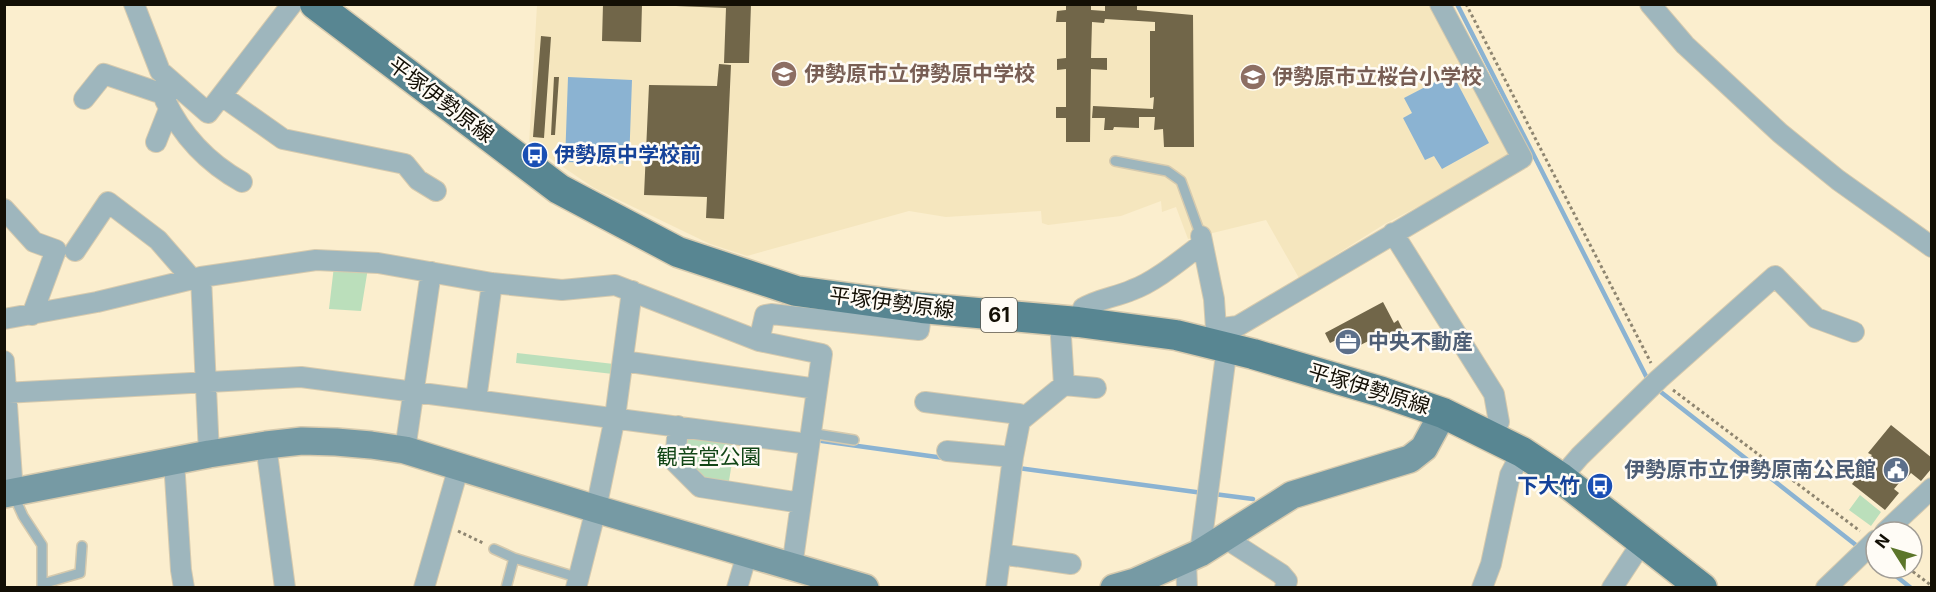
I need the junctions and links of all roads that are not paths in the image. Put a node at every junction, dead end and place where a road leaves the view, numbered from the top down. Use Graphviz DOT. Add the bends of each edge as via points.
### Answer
graph roads {
  1 [pos="134,4"];
  2 [pos="292,4"];
  3 [pos="315,4"];
  4 [pos="1440,4"];
  5 [pos="1650,4"];
  6 [pos="172,83"];
  7 [pos="222,96"];
  8 [pos="84,99"];
  9 [pos="169,109"];
  10 [pos="156,142"];
  11 [pos="1115,161"];
  12 [pos="242,182"];
  13 [pos="436,191"];
  14 [pos="4,208"];
  15 [pos="1394,233"];
  16 [pos="1201,240"];
  17 [pos="1932,247"];
  18 [pos="75,250"];
  19 [pos="431,272"];
  20 [pos="196,278"];
  21 [pos="492,283"];
  22 [pos="632,291"];
  23 [pos="922,308"];
  24 [pos="32,315"];
  25 [pos="4,319"];
  26 [pos="1069,321"];
  27 [pos="1854,332"];
  28 [pos="759,340"];
  29 [pos="1219,340"];
  30 [pos="4,361"];
  31 [pos="623,361"];
  32 [pos="207,382"];
  33 [pos="1064,385"];
  34 [pos="817,388"];
  35 [pos="1096,388"];
  36 [pos="415,392"];
  37 [pos="6,393"];
  38 [pos="476,400"];
  39 [pos="925,402"];
  40 [pos="1443,412"];
  41 [pos="615,417"];
  42 [pos="1024,418"];
  43 [pos="678,426"];
  44 [pos="1491,436"];
  45 [pos="809,439"];
  46 [pos="854,440"];
  47 [pos="266,445"];
  48 [pos="405,450"];
  49 [pos="947,451"];
  50 [pos="1522,452"];
  51 [pos="209,454"];
  52 [pos="1013,457"];
  53 [pos="174,461"];
  54 [pos="459,466"];
  55 [pos="1561,478"];
  56 [pos="1932,488"];
  57 [pos="9,494"];
  58 [pos="801,503"];
  59 [pos="596,509"];
  60 [pos="1897,520"];
  61 [pos="1225,538"];
  62 [pos="1643,541"];
  63 [pos="82,546"];
  64 [pos="494,549"];
  65 [pos="1864,551"];
  66 [pos="1001,552"];
  67 [pos="747,554"];
  68 [pos="1193,556"];
  69 [pos="514,558"];
  70 [pos="1071,564"];
  71 [pos="792,567"];
  72 [pos="577,583"];
  73 [pos="42,586"];
  74 [pos="184,588"];
  75 [pos="285,588"];
  76 [pos="424,588"];
  77 [pos="506,588"];
  78 [pos="737,588"];
  79 [pos="865,588"];
  80 [pos="996,588"];
  81 [pos="1113,588"];
  82 [pos="1187,588"];
  83 [pos="1285,588"];
  84 [pos="1482,588"];
  85 [pos="1612,588"];
  86 [pos="1702,588"];
  87 [pos="1826,588"];
  1 -- 6 [label="street" via="160,71"];
  2 -- 7 [label="street"];
  3 -- 23 [label="main road, 平塚伊勢原線 / 61" via="559,189 678,252 796,291"];
  4 -- 15 [label="street" via="1522,158"];
  5 -- 17 [label="street" via="1684,45 1780,133"];
  6 -- 7 [label="street" via="208,113"];
  6 -- 8 [label="street" via="157,92 104,74"];
  6 -- 9 [label="street" via="165,100"];
  7 -- 13 [label="street" via="283,139 405,164 418,180"];
  9 -- 10 [label="street"];
  9 -- 12 [label="street" via="201,151 222,171"];
  11 -- 16 [label="lane" via="1167,171 1181,181"];
  14 -- 24 [label="street" via="34,242 56,250"];
  15 -- 29 [label="street"];
  15 -- 44 [label="street" via="1494,394 1499,422"];
  16 -- 26 [label="street" via="1173,266 1134,290 1091,303"];
  16 -- 29 [label="street"];
  18 -- 20 [label="street" via="108,202 158,240"];
  19 -- 20 [label="street" via="378,263 316,260"];
  19 -- 21 [label="street"];
  19 -- 36 [label="street"];
  20 -- 24 [label="street"];
  20 -- 32 [label="street"];
  21 -- 22 [label="street" via="561,290 615,285"];
  21 -- 38 [label="street"];
  22 -- 28 [label="street"];
  22 -- 31 [label="street"];
  23 -- 26 [label="main road, 平塚伊勢原線 / 61"];
  23 -- 28 [label="street" via="919,330 765,315"];
  24 -- 25 [label="street"];
  26 -- 29 [label="main road, 平塚伊勢原線 / 61"];
  26 -- 33 [label="street"];
  27 -- 55 [label="street" via="1816,318 1775,276 1659,379"];
  28 -- 34 [label="street" via="822,354"];
  29 -- 40 [label="main road, 平塚伊勢原線 / 61"];
  29 -- 68 [label="street"];
  30 -- 37 [label="street"];
  31 -- 34 [label="street"];
  31 -- 41 [label="street"];
  32 -- 36 [label="street" via="301,377"];
  32 -- 37 [label="street"];
  32 -- 51 [label="street"];
  33 -- 35 [label="street"];
  33 -- 42 [label="street"];
  34 -- 45 [label="street"];
  36 -- 38 [label="street"];
  36 -- 48 [label="street"];
  37 -- 57 [label="street"];
  38 -- 41 [label="street"];
  39 -- 42 [label="street" via="1019,414"];
  40 -- 44 [label="main road, 平塚伊勢原線 / 61"];
  40 -- 61 [label="street" via="1424,448 1410,459 1292,495"];
  41 -- 43 [label="street"];
  41 -- 59 [label="street"];
  42 -- 52 [label="street" via="1020,421"];
  43 -- 45 [label="street"];
  43 -- 58 [label="street" via="675,462 700,487"];
  44 -- 50 [label="main road, 平塚伊勢原線 / 61"];
  45 -- 46 [label="lane"];
  45 -- 58 [label="street"];
  47 -- 48 [label="street" via="336,442"];
  47 -- 51 [label="street"];
  47 -- 75 [label="street"];
  48 -- 54 [label="street"];
  49 -- 52 [label="street"];
  50 -- 55 [label="main road, 平塚伊勢原線 / 61"];
  50 -- 84 [label="street" via="1510,475"];
  51 -- 53 [label="street"];
  52 -- 66 [label="street"];
  53 -- 57 [label="street"];
  53 -- 74 [label="street"];
  54 -- 59 [label="street"];
  54 -- 76 [label="street"];
  55 -- 62 [label="main road, 平塚伊勢原線 / 61"];
  56 -- 60 [label="street"];
  57 -- 73 [label="lane" via="42,546"];
  58 -- 71 [label="street"];
  59 -- 67 [label="street"];
  59 -- 72 [label="street"];
  61 -- 68 [label="street"];
  61 -- 83 [label="street" via="1281,574 1287,581"];
  62 -- 85 [label="street"];
  62 -- 86 [label="main road, 平塚伊勢原線 / 61"];
  63 -- 73 [label="lane" via="80,573"];
  64 -- 69 [label="lane"];
  65 -- 87 [label="street"];
  66 -- 70 [label="street"];
  66 -- 80 [label="street"];
  67 -- 71 [label="street"];
  67 -- 78 [label="street"];
  68 -- 81 [label="street"];
  68 -- 82 [label="street"];
  69 -- 72 [label="lane"];
  69 -- 77 [label="lane"];
  71 -- 79 [label="street"];
}
